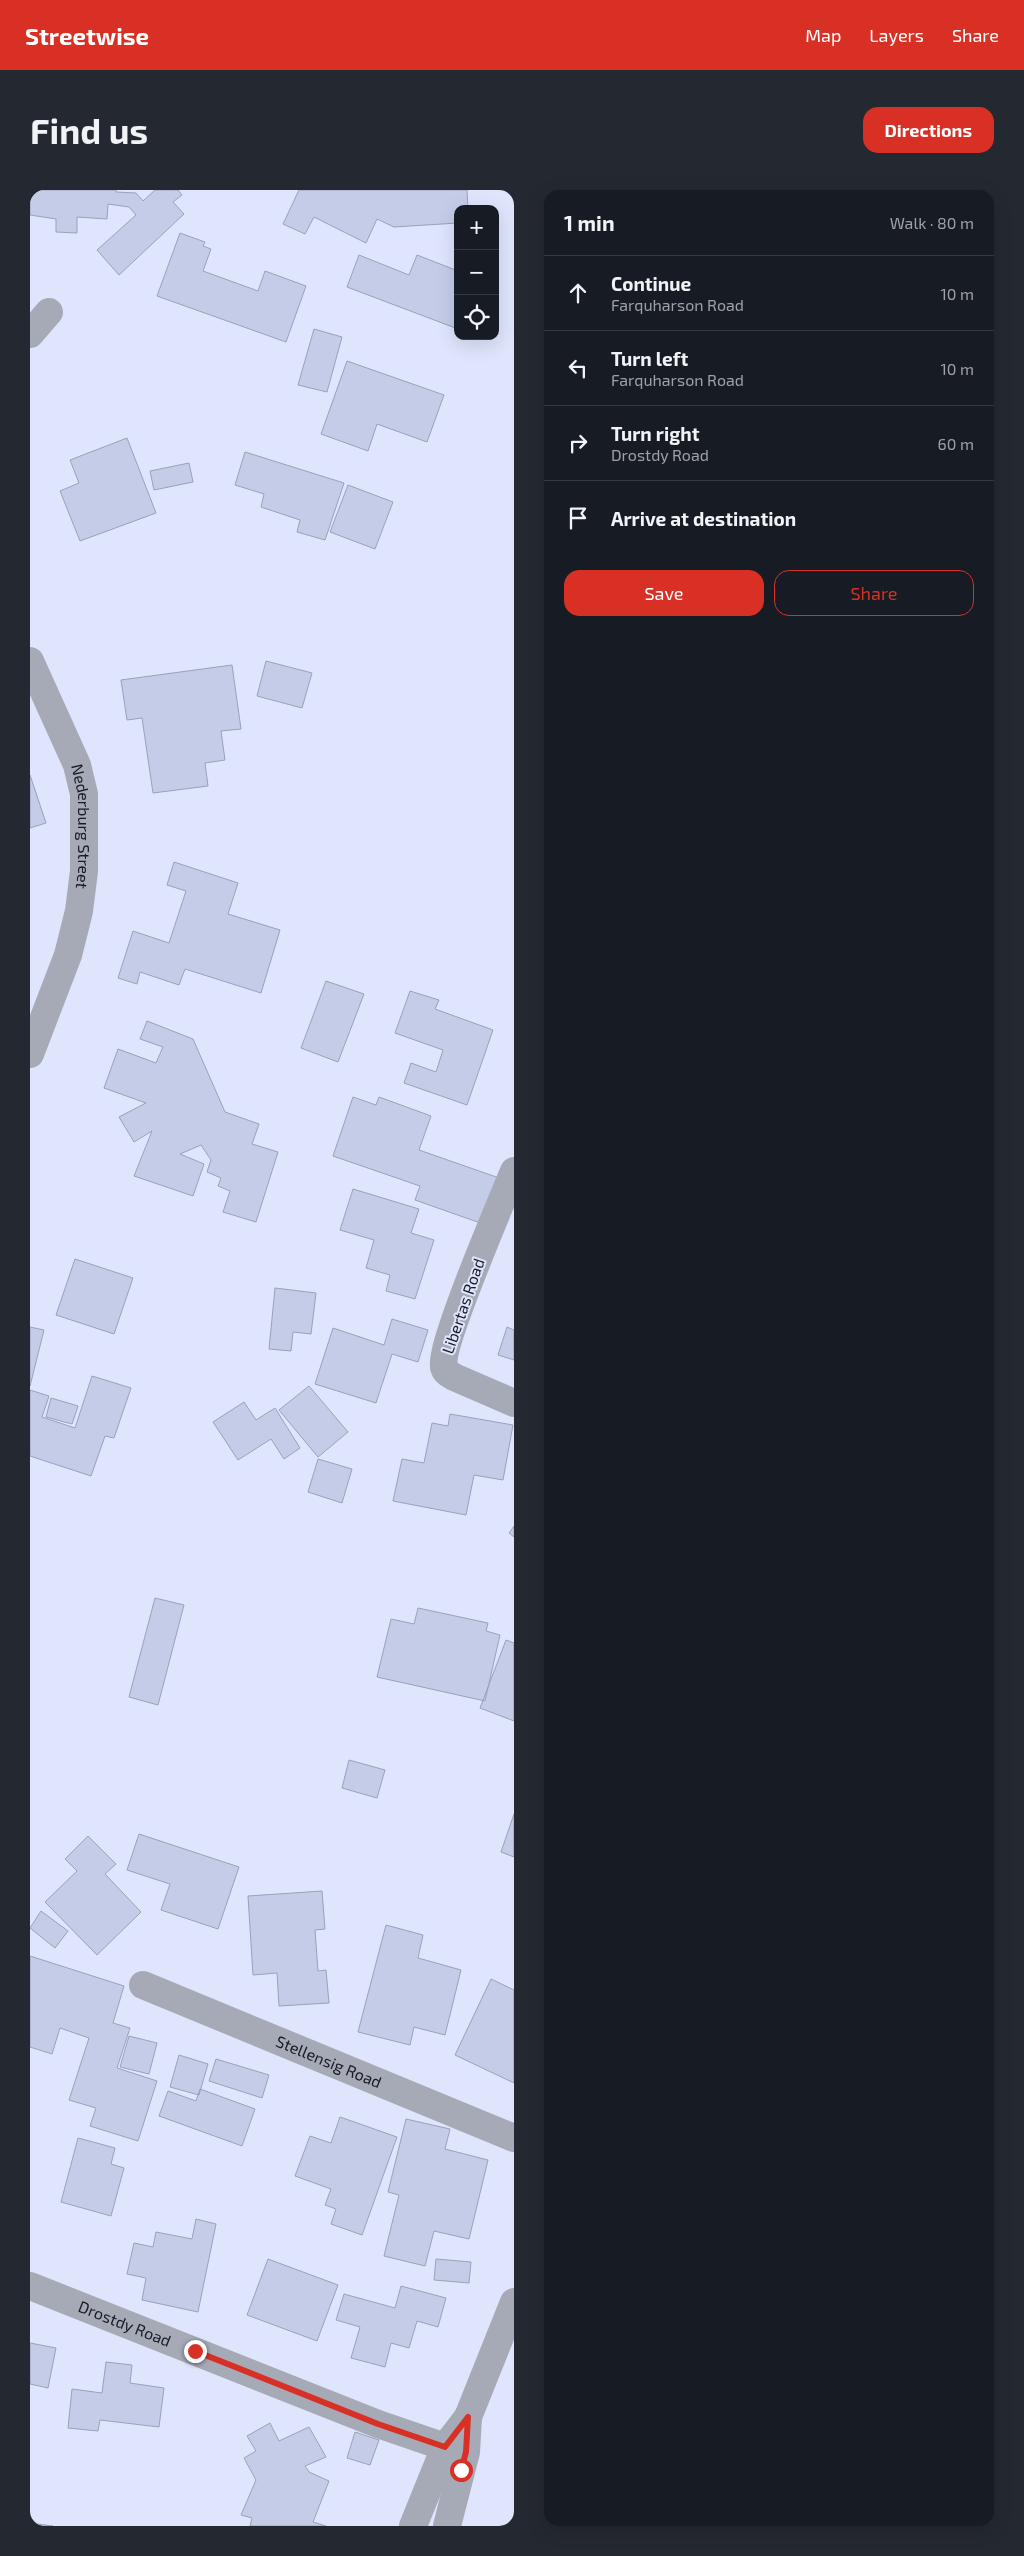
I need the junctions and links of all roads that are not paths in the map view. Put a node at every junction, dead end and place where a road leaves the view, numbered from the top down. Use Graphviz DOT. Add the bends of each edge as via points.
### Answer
graph roads {
  1 [pos="49,312"];
  2 [pos="30,334"];
  3 [pos="30,660"];
  4 [pos="30,1054"];
  5 [pos="514,1171"];
  6 [pos="514,1403"];
  7 [pos="143,1985"];
  8 [pos="514,2138"];
  9 [pos="30,2286"];
  10 [pos="514,2302"];
  11 [pos="468,2417"];
  12 [pos="445,2447"];
  13 [pos="413,2526"];
  14 [pos="447,2526"];
  1 -- 2 [label="street"];
  3 -- 4 [label="street, Nederburg Street" via="77,765 84,794 84,871 79,911 68,954"];
  5 -- 6 [label="street, Libertas Road" via="451,1332 443,1366 446,1373"];
  7 -- 8 [label="street, Stellensig Road"];
  9 -- 12 [label="street, Drostdy Road" via="378,2424"];
  10 -- 11 [label="street"];
  11 -- 12 [label="street"];
  11 -- 14 [label="street" via="466,2452"];
  12 -- 13 [label="street"];
}
